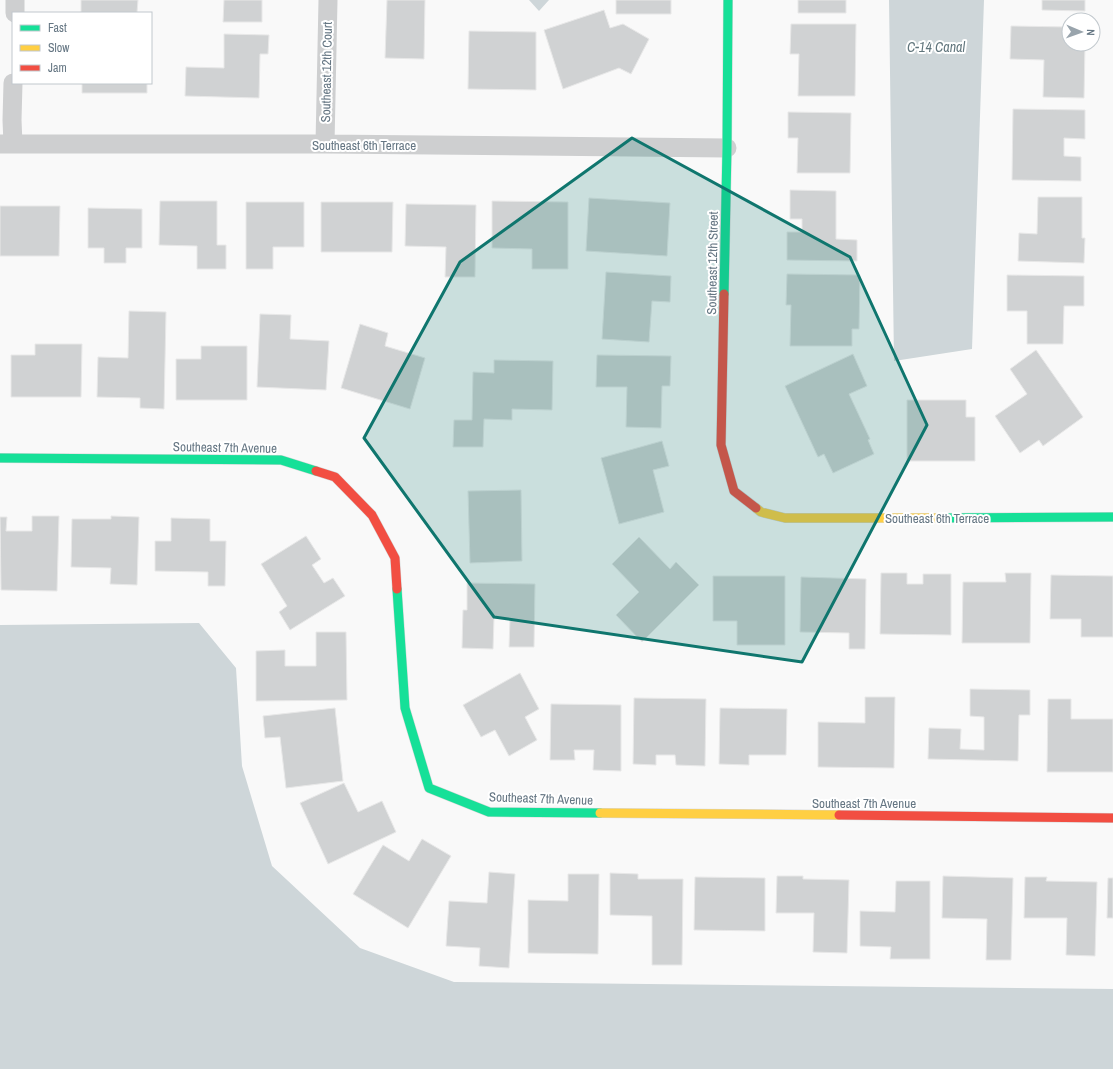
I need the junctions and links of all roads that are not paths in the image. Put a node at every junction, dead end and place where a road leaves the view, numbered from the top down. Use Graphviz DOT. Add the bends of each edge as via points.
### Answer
graph roads {
  1 [pos="15,0"];
  2 [pos="328,0"];
  3 [pos="728,0"];
  4 [pos="15,12"];
  5 [pos="13,84"];
  6 [pos="7,144"];
  7 [pos="325,144"];
  8 [pos="727,148"];
  9 [pos="0,458"];
  10 [pos="762,512"];
  11 [pos="1113,517"];
  12 [pos="1113,818"];
  1 -- 4 [label="street"];
  2 -- 7 [label="street, Southeast 12th Court"];
  3 -- 8 [label="street, Southeast 12th Street"];
  5 -- 6 [label="street" via="12,120"];
  6 -- 7 [label="street, Southeast 6th Terrace"];
  7 -- 8 [label="street, Southeast 6th Terrace"];
  8 -- 10 [label="street, Southeast 12th Street" via="721,445 734,491"];
  9 -- 12 [label="street, Southeast 7th Avenue" via="281,460 335,477 372,515 394,558 405,708 429,788 489,812"];
  10 -- 11 [label="street, Southeast 6th Terrace" via="785,518"];
}
